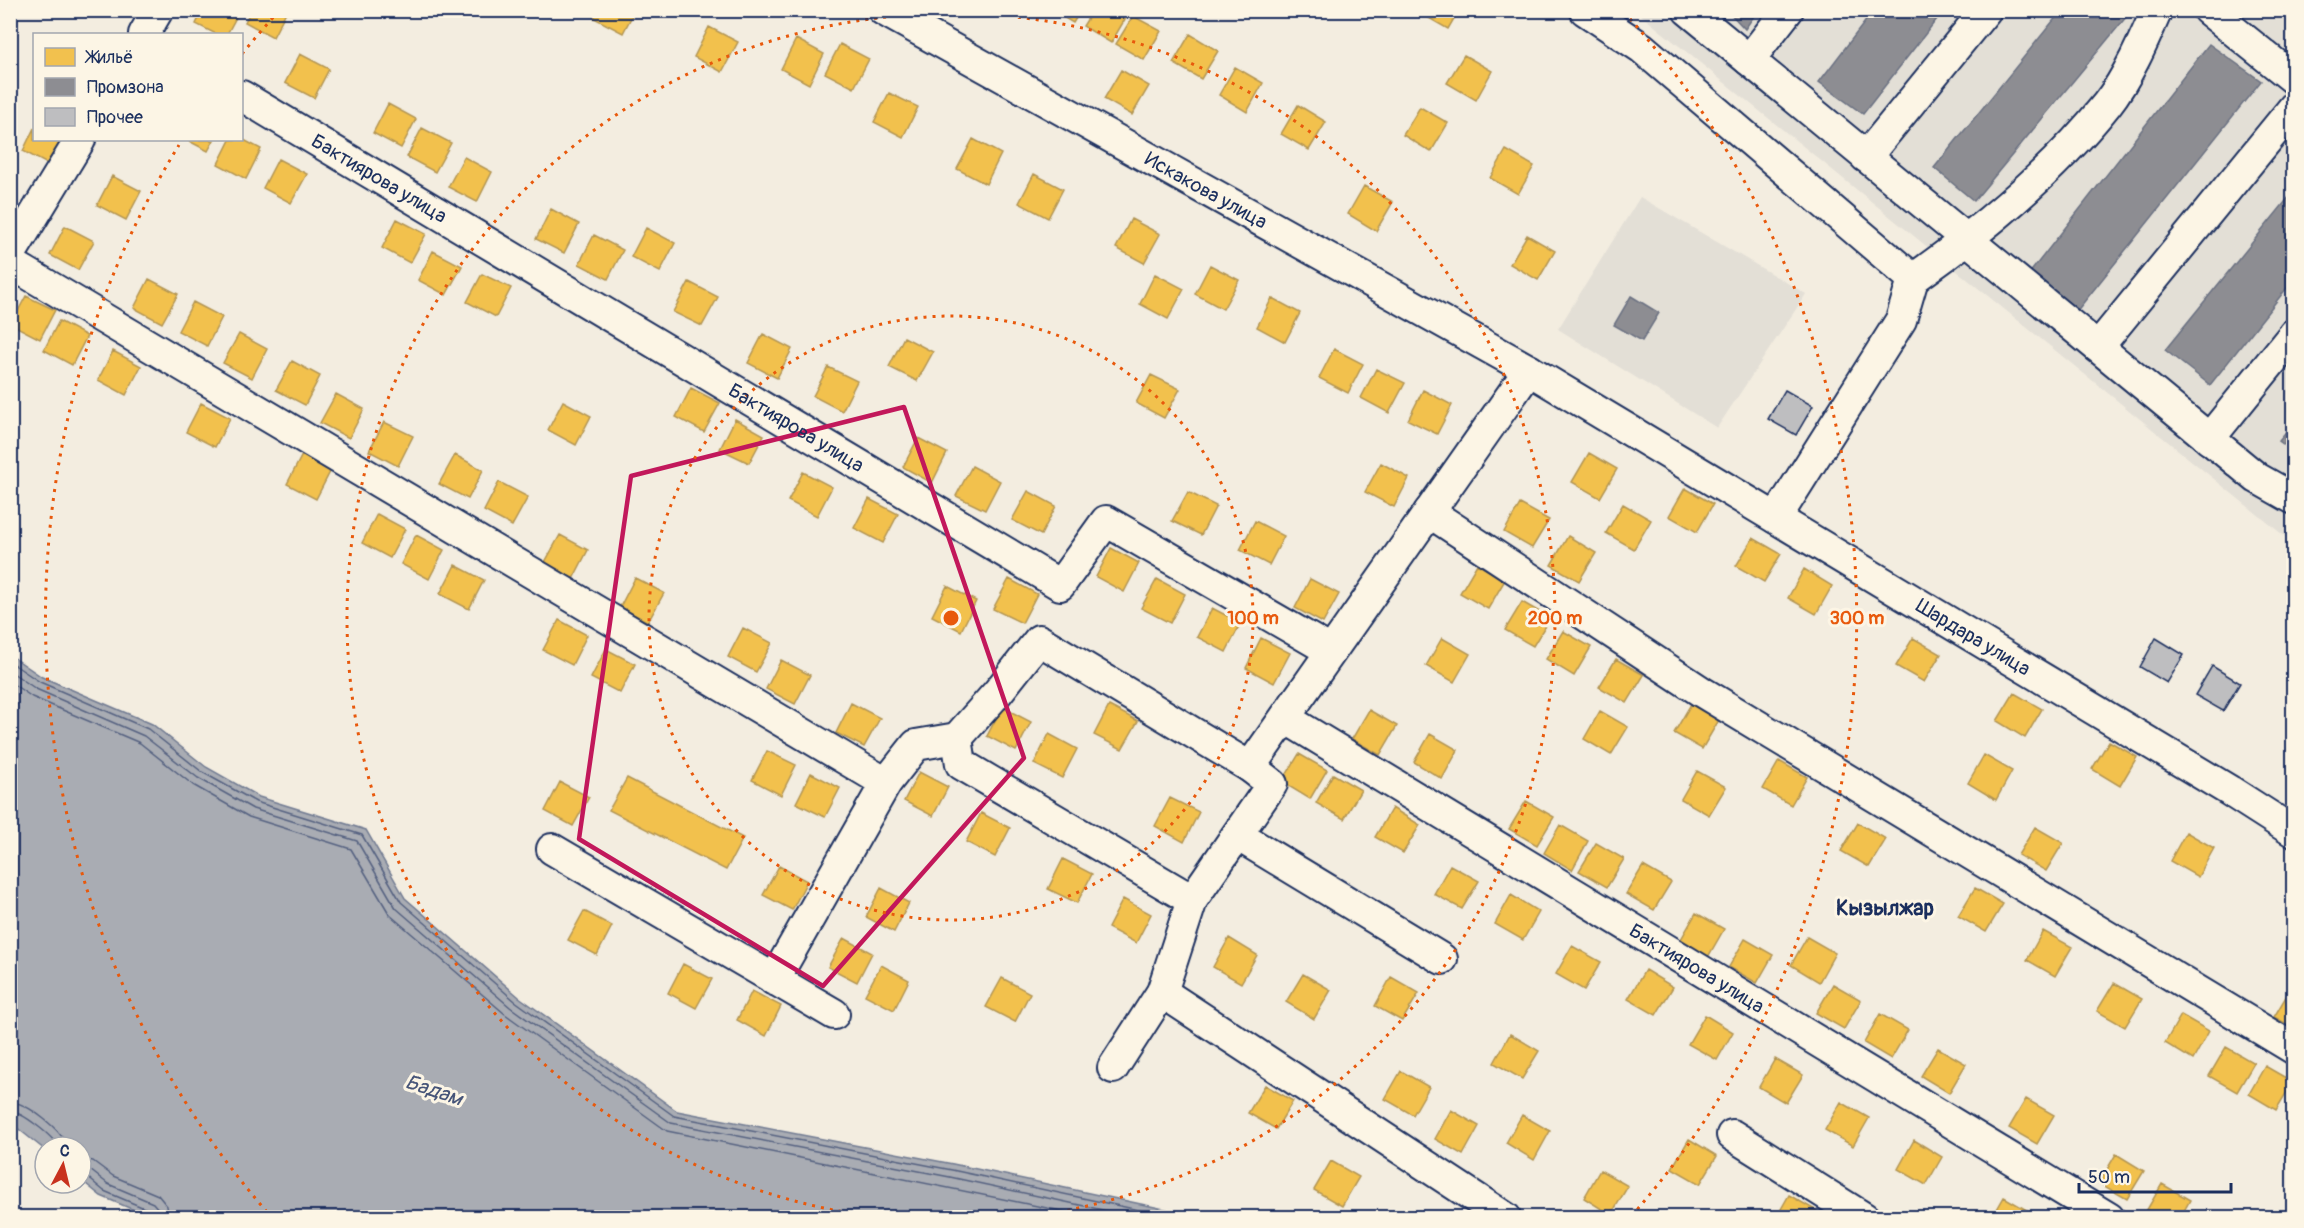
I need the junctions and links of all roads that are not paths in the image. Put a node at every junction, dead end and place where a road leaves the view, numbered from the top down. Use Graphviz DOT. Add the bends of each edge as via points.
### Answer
graph roads {
  1 [pos="158,10"];
  2 [pos="883,10"];
  3 [pos="1585,10"];
  4 [pos="1688,10"];
  5 [pos="1788,10"];
  6 [pos="1986,10"];
  7 [pos="2157,10"];
  8 [pos="2208,10"];
  9 [pos="145,33"];
  10 [pos="1749,60"];
  11 [pos="2294,79"];
  12 [pos="243,97"];
  13 [pos="2294,107"];
  14 [pos="79,141"];
  15 [pos="1866,157"];
  16 [pos="1968,240"];
  17 [pos="10,255"];
  18 [pos="10,263"];
  19 [pos="1913,279"];
  20 [pos="2294,334"];
  21 [pos="2098,347"];
  22 [pos="1529,370"];
  23 [pos="2210,439"];
  24 [pos="2294,499"];
  25 [pos="1430,512"];
  26 [pos="1776,518"];
  27 [pos="1331,651"];
  28 [pos="1285,718"];
  29 [pos="957,738"];
  30 [pos="1250,767"];
  31 [pos="886,783"];
  32 [pos="2294,832"];
  33 [pos="1237,835"];
  34 [pos="552,849"];
  35 [pos="1192,900"];
  36 [pos="1442,959"];
  37 [pos="774,980"];
  38 [pos="1162,992"];
  39 [pos="834,1014"];
  40 [pos="2294,1049"];
  41 [pos="1113,1068"];
  42 [pos="1732,1135"];
  43 [pos="1506,1218"];
  44 [pos="1864,1218"];
  45 [pos="2109,1218"];
  1 -- 9 [label="street"];
  2 -- 22 [label="street, Искакова улица"];
  3 -- 19 [label="street" via="1642,48"];
  4 -- 10 [label="street"];
  5 -- 10 [label="street"];
  6 -- 15 [label="street"];
  7 -- 16 [label="street" via="2108,103 2049,168"];
  8 -- 11 [label="street"];
  10 -- 15 [label="street"];
  12 -- 27 [label="street, Бактиярова улица" via="1060,585 1106,521"];
  13 -- 21 [label="street"];
  14 -- 17 [label="street"];
  15 -- 16 [label="street"];
  16 -- 19 [label="street"];
  16 -- 21 [label="street"];
  18 -- 31 [label="street"];
  19 -- 26 [label="street" via="1901,320"];
  20 -- 23 [label="street"];
  21 -- 23 [label="street"];
  22 -- 25 [label="street"];
  22 -- 26 [label="street, Шардара улица"];
  23 -- 24 [label="street" via="2257,478"];
  25 -- 27 [label="street"];
  25 -- 40 [label="street" via="1702,692"];
  26 -- 32 [label="street, Шардара улица"];
  27 -- 28 [label="street"];
  28 -- 30 [label="street"];
  28 -- 45 [label="street, Бактиярова улица"];
  29 -- 30 [label="street" via="1039,640"];
  29 -- 31 [label="street" via="916,745"];
  29 -- 35 [label="street" via="961,764"];
  30 -- 33 [label="street" via="1272,784"];
  31 -- 37 [label="street"];
  33 -- 35 [label="street"];
  33 -- 36 [label="street"];
  34 -- 37 [label="street"];
  35 -- 38 [label="street"];
  37 -- 39 [label="street"];
  38 -- 41 [label="street"];
  38 -- 43 [label="street"];
  42 -- 44 [label="street"];
}
